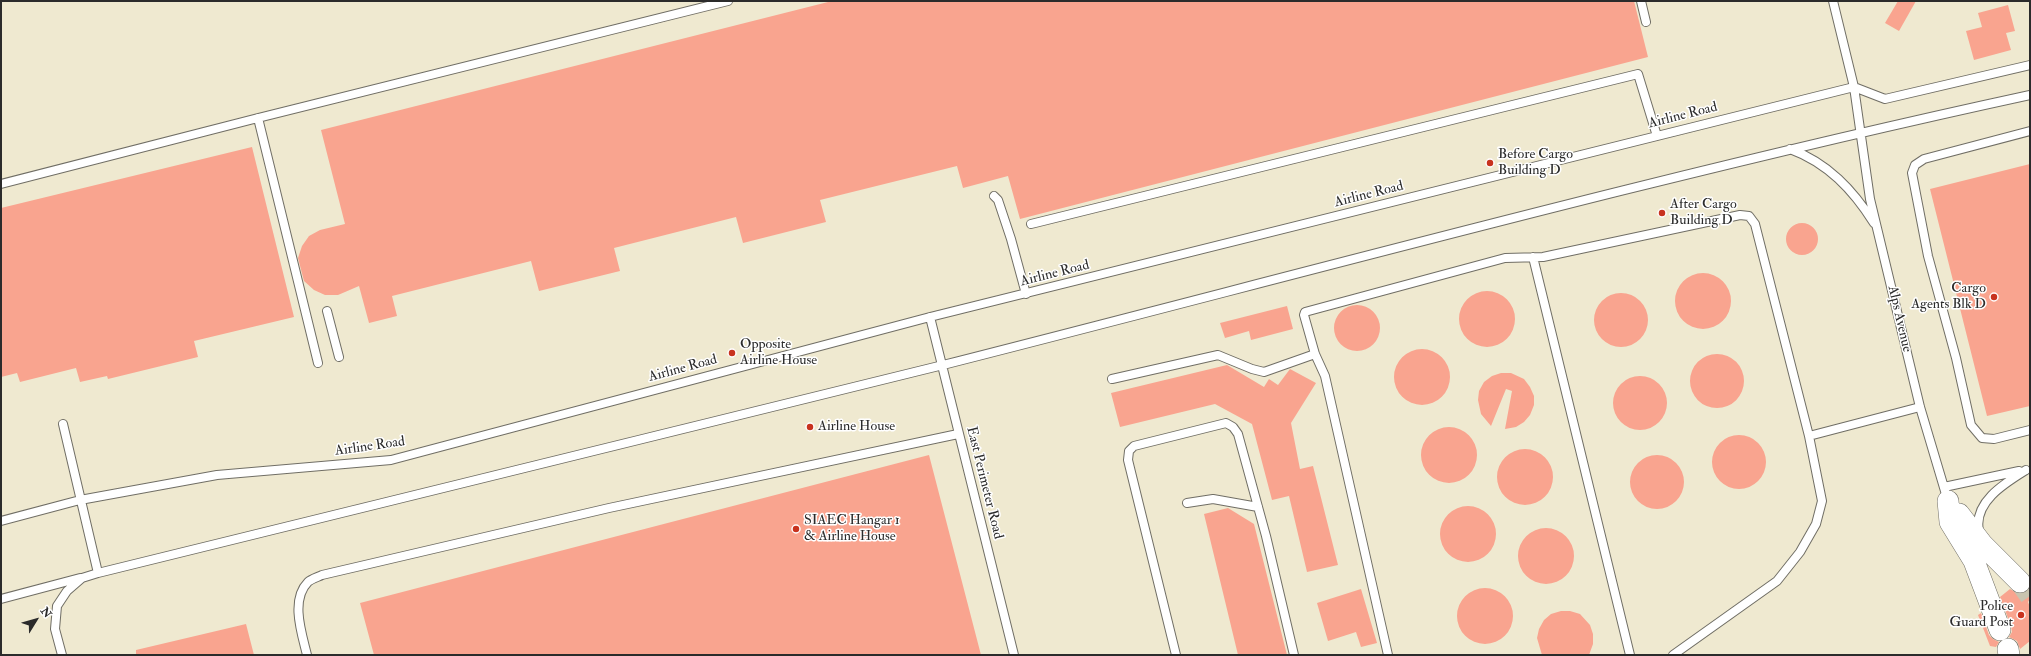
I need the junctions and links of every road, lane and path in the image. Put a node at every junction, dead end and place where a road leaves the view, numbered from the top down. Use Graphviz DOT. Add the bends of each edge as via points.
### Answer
graph roads {
  1 [pos="728,1"];
  2 [pos="1641,1"];
  3 [pos="1833,1"];
  4 [pos="1646,22"];
  5 [pos="2030,65"];
  6 [pos="1854,87"];
  7 [pos="2030,95"];
  8 [pos="258,118"];
  9 [pos="2030,131"];
  10 [pos="1860,134"];
  11 [pos="1656,136"];
  12 [pos="1790,149"];
  13 [pos="1,184"];
  14 [pos="994,196"];
  15 [pos="1031,224"];
  16 [pos="1878,229"];
  17 [pos="1533,257"];
  18 [pos="1026,294"];
  19 [pos="327,311"];
  20 [pos="930,317"];
  21 [pos="1315,354"];
  22 [pos="339,358"];
  23 [pos="318,363"];
  24 [pos="941,366"];
  25 [pos="1112,379"];
  26 [pos="1920,407"];
  27 [pos="63,424"];
  28 [pos="2030,430"];
  29 [pos="958,434"];
  30 [pos="1809,436"];
  31 [pos="2028,469"];
  32 [pos="1946,494"];
  33 [pos="80,500"];
  34 [pos="1187,503"];
  35 [pos="1258,507"];
  36 [pos="1,521"];
  37 [pos="1982,544"];
  38 [pos="98,572"];
  39 [pos="82,578"];
  40 [pos="2020,582"];
  41 [pos="1,599"];
  42 [pos="2000,630"];
  43 [pos="62,655"];
  44 [pos="307,655"];
  45 [pos="1014,655"];
  46 [pos="1176,655"];
  47 [pos="1294,655"];
  48 [pos="1388,655"];
  49 [pos="1630,655"];
  50 [pos="1673,655"];
  1 -- 8 [label="lane"];
  2 -- 4 [label="lane"];
  3 -- 6 [label="lane, Alps Avenue"];
  5 -- 6 [label="lane" via="1885,99"];
  6 -- 10 [label="lane, Alps Avenue"];
  6 -- 11 [label="lane, Airline Road"];
  7 -- 10 [label="lane"];
  8 -- 13 [label="lane"];
  8 -- 23 [label="lane"];
  9 -- 28 [label="lane" via="1924,159 1915,165 1912,173 1928,256 1971,425 1982,438 1994,439"];
  10 -- 12 [label="lane"];
  10 -- 16 [label="lane, Alps Avenue" via="1870,198"];
  11 -- 15 [label="lane" via="1638,74"];
  11 -- 18 [label="lane, Airline Road"];
  12 -- 16 [label="lane" via="1815,160 1837,177"];
  12 -- 24 [label="lane" via="1553,206"];
  14 -- 18 [label="lane" via="998,200 1011,238"];
  16 -- 26 [label="lane, Alps Avenue"];
  17 -- 21 [label="lane" via="1504,258 1307,310 1304,315"];
  17 -- 30 [label="lane" via="1740,215 1749,216 1755,224"];
  17 -- 49 [label="lane"];
  18 -- 20 [label="lane, Airline Road"];
  19 -- 22 [label="lane"];
  20 -- 24 [label="lane, East Perimeter Road"];
  20 -- 33 [label="lane, Airline Road" via="391,460 217,475"];
  21 -- 25 [label="lane" via="1264,372 1218,355"];
  21 -- 48 [label="lane" via="1325,376"];
  24 -- 29 [label="lane, East Perimeter Road"];
  24 -- 38 [label="lane"];
  26 -- 30 [label="lane"];
  26 -- 32 [label="lane, Alps Avenue"];
  27 -- 33 [label="lane"];
  29 -- 44 [label="lane" via="609,508 322,575 308,582 298,602 299,620"];
  29 -- 45 [label="lane, East Perimeter Road"];
  30 -- 50 [label="lane" via="1822,501 1816,524 1800,552 1777,581"];
  31 -- 32 [label="lane"];
  31 -- 37 [label="lane" via="2009,480 1986,502 1977,522"];
  32 -- 37 [label="street, Alps Avenue"];
  32 -- 42 [label="street, Alps Avenue" via="1950,522 1974,561"];
  33 -- 36 [label="lane, Airline Road"];
  33 -- 38 [label="lane"];
  34 -- 35 [label="lane" via="1213,499"];
  35 -- 46 [label="lane" via="1238,434 1226,423 1134,446 1129,452 1128,460"];
  35 -- 47 [label="lane"];
  37 -- 40 [label="street, Alps Avenue"];
  38 -- 39 [label="lane"];
  39 -- 41 [label="lane"];
  39 -- 43 [label="lane" via="67,591 57,606 55,629"];
}
